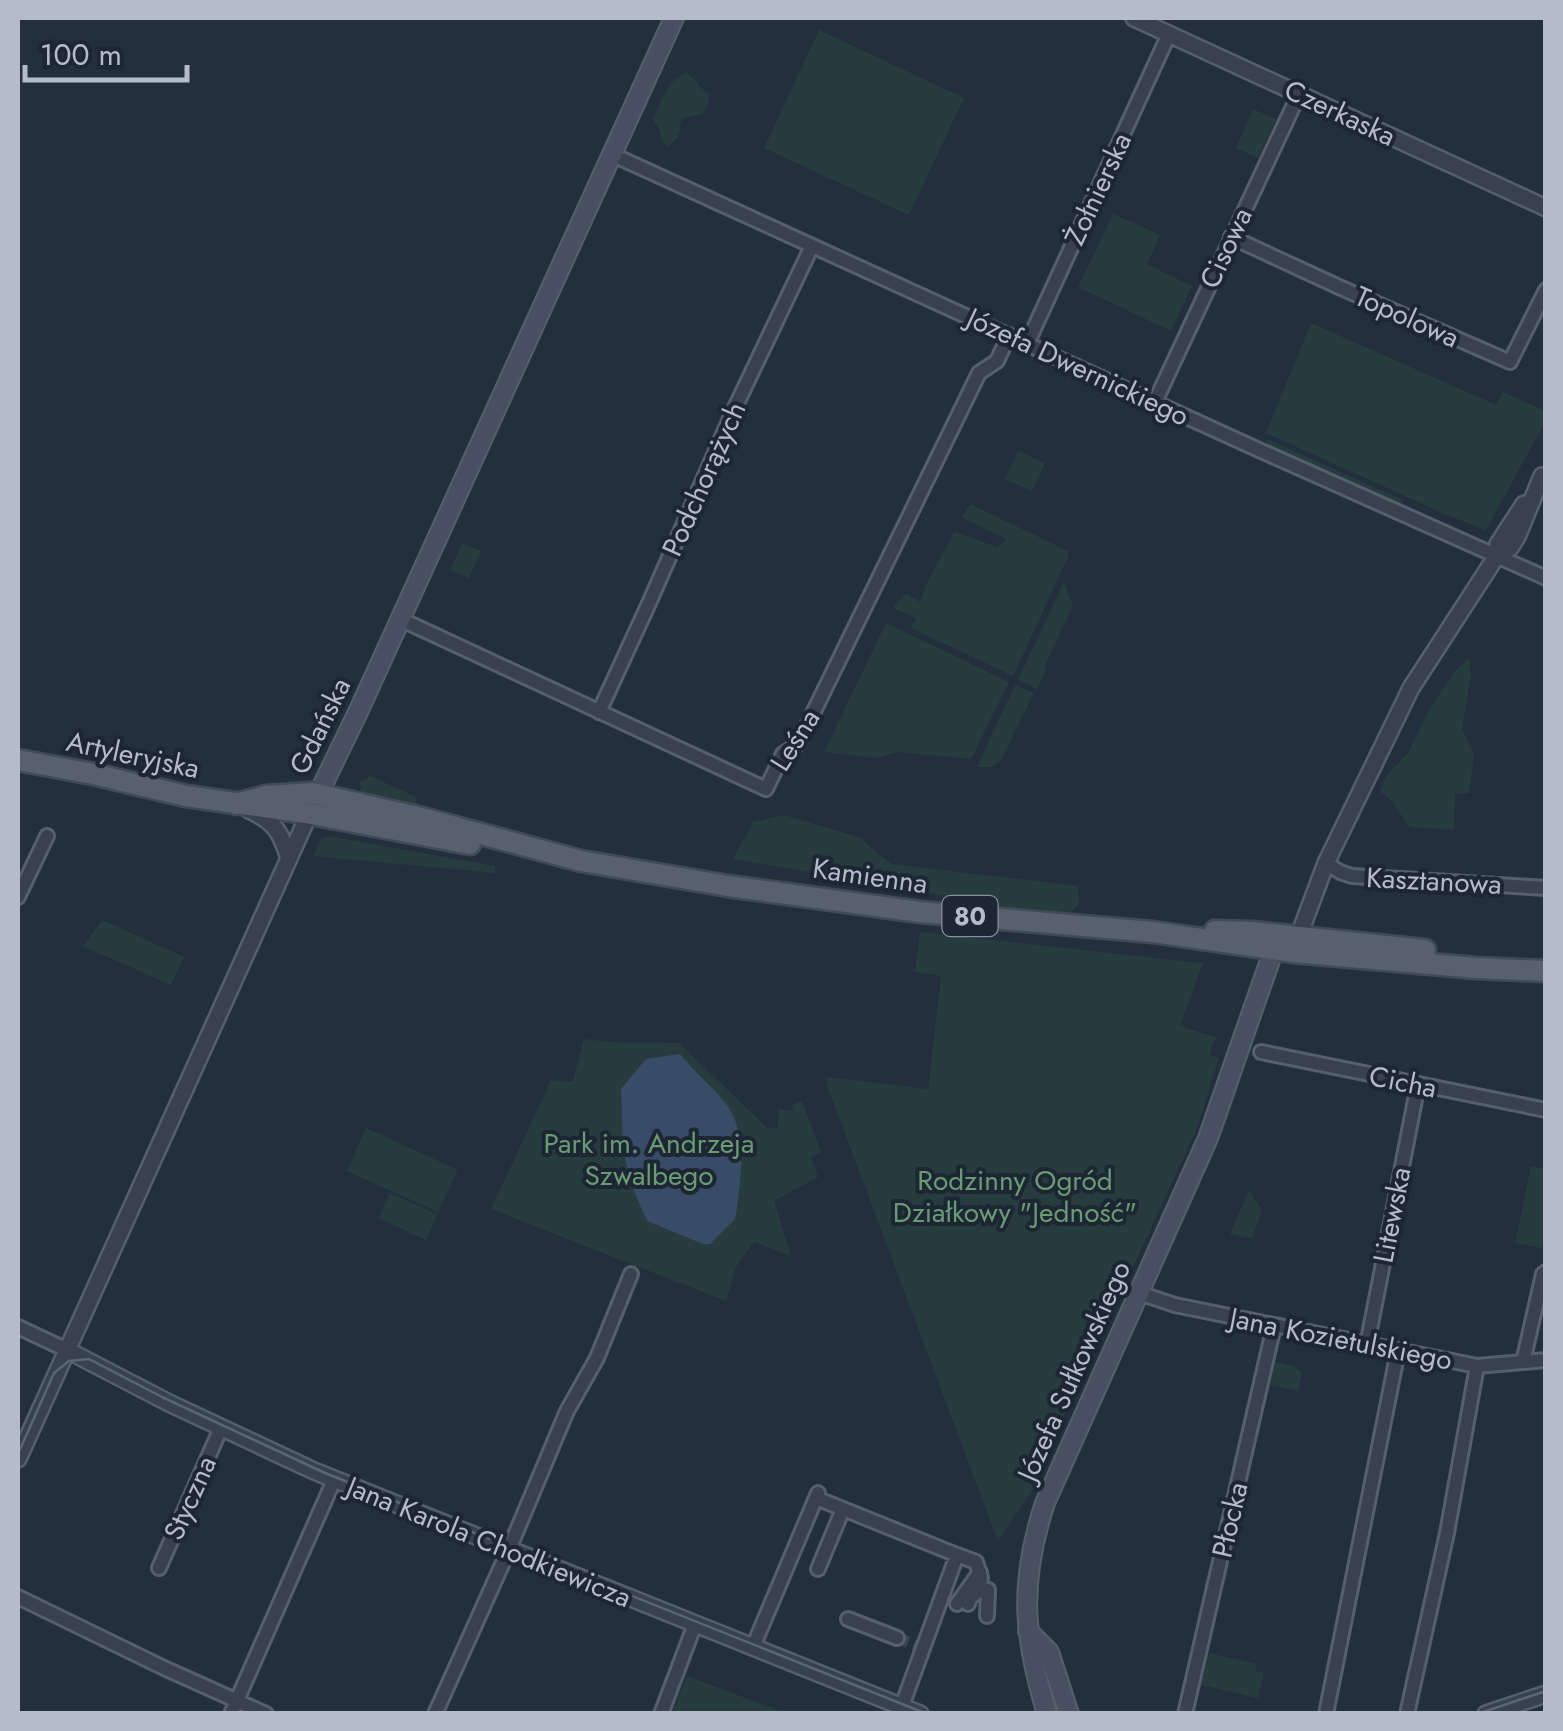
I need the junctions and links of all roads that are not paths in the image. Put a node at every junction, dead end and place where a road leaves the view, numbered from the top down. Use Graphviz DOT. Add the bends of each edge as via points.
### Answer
graph roads {
  1 [pos="674,18"];
  2 [pos="1134,18"];
  3 [pos="1169,34"];
  4 [pos="1299,94"];
  5 [pos="611,154"];
  6 [pos="1546,208"];
  7 [pos="1231,236"];
  8 [pos="812,246"];
  9 [pos="1546,290"];
  10 [pos="1008,335"];
  11 [pos="1027,344"];
  12 [pos="1155,402"];
  13 [pos="1544,473"];
  14 [pos="1496,557"];
  15 [pos="1546,578"];
  16 [pos="400,619"];
  17 [pos="599,712"];
  18 [pos="338,756"];
  19 [pos="18,760"];
  20 [pos="350,802"];
  21 [pos="236,804"];
  22 [pos="313,804"];
  23 [pos="47,836"];
  24 [pos="289,859"];
  25 [pos="581,861"];
  26 [pos="1326,863"];
  27 [pos="1546,888"];
  28 [pos="18,897"];
  29 [pos="1286,943"];
  30 [pos="1539,970"];
  31 [pos="1260,1052"];
  32 [pos="1418,1086"];
  33 [pos="1546,1110"];
  34 [pos="1546,1272"];
  35 [pos="632,1274"];
  36 [pos="1139,1293"];
  37 [pos="1274,1326"];
  38 [pos="18,1327"];
  39 [pos="1367,1344"];
  40 [pos="67,1350"];
  41 [pos="1398,1351"];
  42 [pos="1546,1360"];
  43 [pos="1523,1362"];
  44 [pos="1477,1366"];
  45 [pos="222,1428"];
  46 [pos="18,1459"];
  47 [pos="334,1480"];
  48 [pos="843,1509"];
  49 [pos="158,1531"];
  50 [pos="172,1537"];
  51 [pos="509,1550"];
  52 [pos="957,1555"];
  53 [pos="159,1568"];
  54 [pos="818,1569"];
  55 [pos="980,1579"];
  56 [pos="18,1596"];
  57 [pos="963,1604"];
  58 [pos="987,1616"];
  59 [pos="848,1619"];
  60 [pos="695,1624"];
  61 [pos="1028,1631"];
  62 [pos="896,1638"];
  63 [pos="753,1647"];
  64 [pos="1546,1694"];
  65 [pos="902,1706"];
  66 [pos="234,1707"];
  67 [pos="1042,1709"];
  68 [pos="266,1714"];
  69 [pos="435,1714"];
  70 [pos="661,1714"];
  71 [pos="920,1714"];
  72 [pos="1069,1714"];
  73 [pos="1185,1714"];
  74 [pos="1326,1714"];
  75 [pos="1407,1714"];
  76 [pos="1486,1714"];
  1 -- 5 [label="main road, Gdańska"];
  2 -- 3 [label="street, Czerkaska"];
  3 -- 4 [label="street, Czerkaska"];
  3 -- 11 [label="street, Żołnierska"];
  4 -- 6 [label="street, Czerkaska"];
  4 -- 7 [label="street, Cisowa"];
  5 -- 8 [label="street, Józefa Dwernickiego"];
  5 -- 16 [label="main road, Gdańska"];
  7 -- 9 [label="street, Topolowa" via="1510,362"];
  7 -- 12 [label="street, Cisowa"];
  8 -- 10 [label="street, Józefa Dwernickiego"];
  8 -- 17 [label="street, Podchorążych"];
  10 -- 11 [label="street, Józefa Dwernickiego"];
  10 -- 17 [label="street, Leśna" via="997,361 978,373 798,744 784,754 766,789"];
  11 -- 12 [label="street, Józefa Dwernickiego"];
  12 -- 14 [label="street, Józefa Dwernickiego"];
  13 -- 14 [label="street, Józefa Sułkowskiego" via="1517,536"];
  14 -- 15 [label="street, Józefa Dwernickiego"];
  14 -- 26 [label="street, Józefa Sułkowskiego" via="1411,688"];
  16 -- 17 [label="street, Leśna"];
  16 -- 18 [label="main road, Gdańska"];
  18 -- 20 [label="main road" via="339,780"];
  18 -- 22 [label="main road, Gdańska"];
  19 -- 21 [label="main road, Artyleryjska / 80"];
  20 -- 22 [label="main road, Kamienna / 80"];
  20 -- 25 [label="main road, Kamienna / 80"];
  21 -- 22 [label="main road, Artyleryjska / 80" via="294,793"];
  21 -- 24 [label="street" via="272,822"];
  22 -- 24 [label="street, Gdańska"];
  22 -- 25 [label="main road, Kamienna / 80" via="490,848"];
  23 -- 28 [label="street"];
  24 -- 40 [label="street, Gdańska"];
  25 -- 29 [label="main road, Kamienna / 80" via="920,912 1236,945"];
  26 -- 27 [label="street, Kasztanowa" via="1352,876"];
  26 -- 29 [label="street, Józefa Sułkowskiego"];
  29 -- 30 [label="main road, Kamienna / 80"];
  29 -- 36 [label="main road, Józefa Sułkowskiego"];
  31 -- 32 [label="street, Cicha"];
  32 -- 33 [label="street, Cicha"];
  32 -- 39 [label="street, Litewska"];
  34 -- 43 [label="street"];
  35 -- 51 [label="street"];
  36 -- 37 [label="street, Jana Kozietulskiego"];
  36 -- 61 [label="main road, Józefa Sułkowskiego" via="1037,1527 1026,1592"];
  37 -- 39 [label="street, Jana Kozietulskiego"];
  37 -- 73 [label="street, Płocka"];
  38 -- 40 [label="street"];
  39 -- 41 [label="street, Jana Kozietulskiego"];
  40 -- 45 [label="street, Jana Karola Chodkiewicza"];
  40 -- 46 [label="street, Gdańska"];
  41 -- 44 [label="street, Jana Kozietulskiego"];
  41 -- 74 [label="street"];
  42 -- 43 [label="street, Jana Kozietulskiego"];
  43 -- 44 [label="street, Jana Kozietulskiego"];
  44 -- 75 [label="street"];
  45 -- 47 [label="street, Jana Karola Chodkiewicza"];
  45 -- 50 [label="street, Styczna"];
  47 -- 51 [label="street, Jana Karola Chodkiewicza"];
  47 -- 66 [label="street"];
  48 -- 52 [label="street"];
  48 -- 54 [label="street"];
  48 -- 63 [label="street" via="817,1495"];
  49 -- 50 [label="street"];
  50 -- 53 [label="street, Styczna"];
  51 -- 60 [label="street, Jana Karola Chodkiewicza"];
  51 -- 69 [label="street"];
  52 -- 55 [label="street" via="976,1562"];
  52 -- 65 [label="street"];
  55 -- 57 [label="street"];
  55 -- 58 [label="street" via="988,1590"];
  56 -- 66 [label="street"];
  59 -- 62 [label="street"];
  60 -- 63 [label="street, Jana Karola Chodkiewicza"];
  60 -- 70 [label="street"];
  61 -- 67 [label="main road, Józefa Sułkowskiego"];
  61 -- 72 [label="main road" via="1049,1652"];
  63 -- 65 [label="street, Jana Karola Chodkiewicza"];
  64 -- 76 [label="street"];
  65 -- 71 [label="street, Jana Karola Chodkiewicza"];
  66 -- 68 [label="street"];
}
